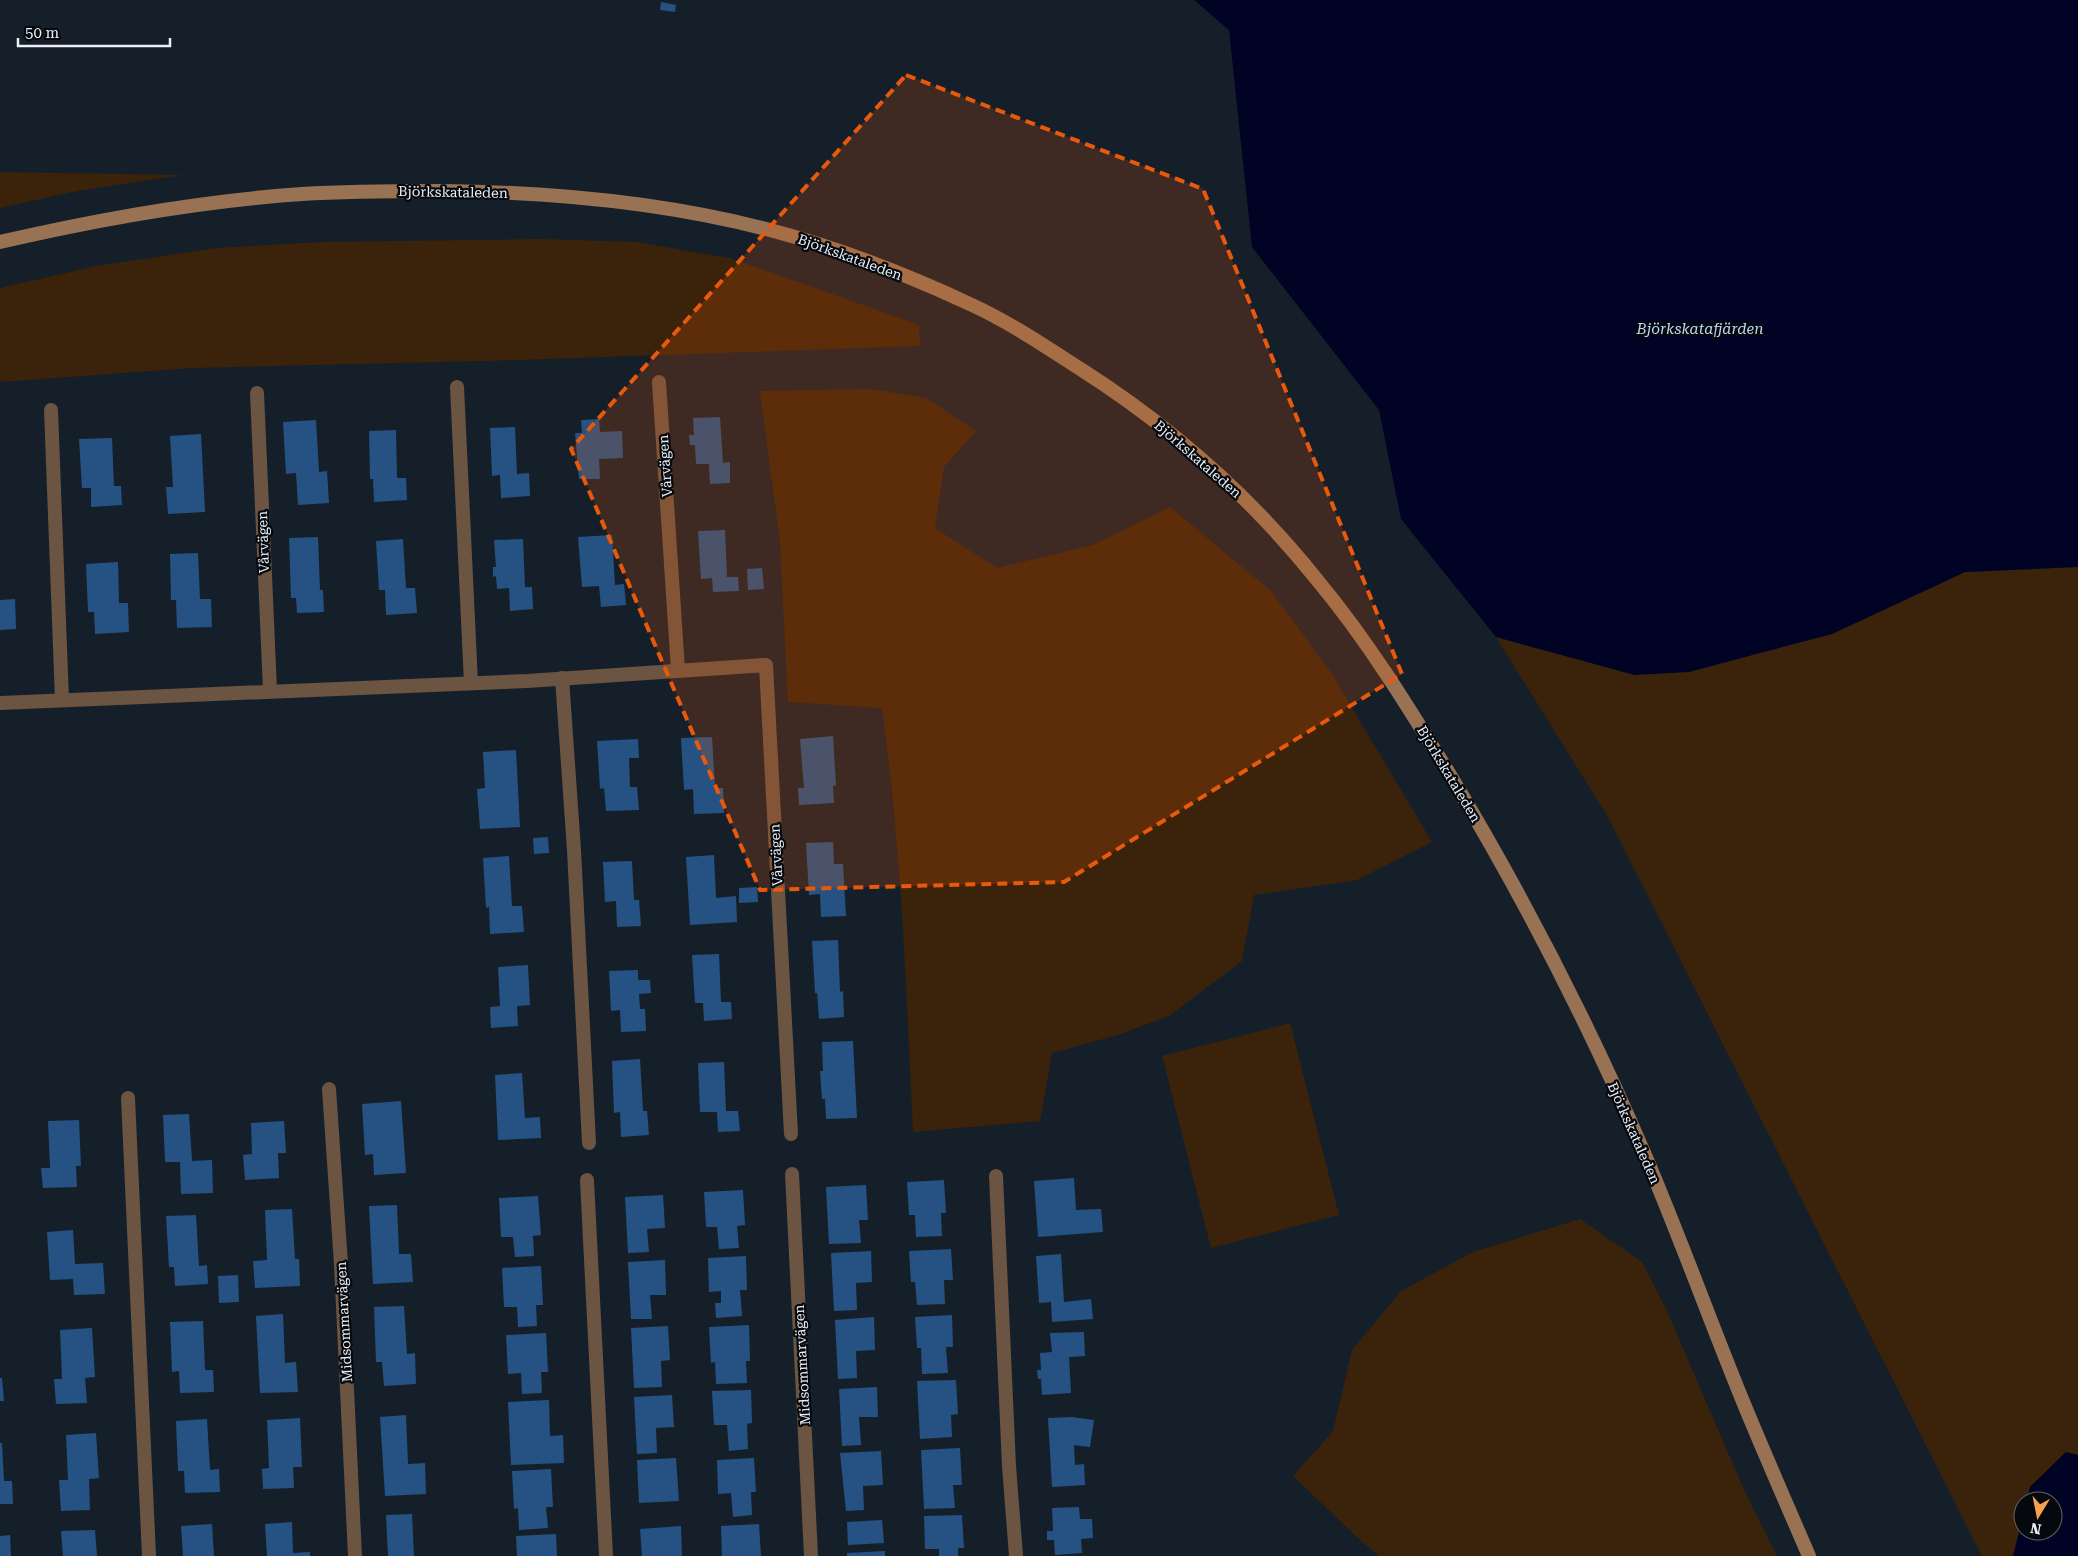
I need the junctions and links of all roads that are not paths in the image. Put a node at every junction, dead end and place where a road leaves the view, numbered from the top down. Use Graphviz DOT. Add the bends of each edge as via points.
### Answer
graph roads {
  1 [pos="0,242"];
  2 [pos="659,382"];
  3 [pos="457,387"];
  4 [pos="257,393"];
  5 [pos="51,410"];
  6 [pos="678,670"];
  7 [pos="562,678"];
  8 [pos="470,683"];
  9 [pos="270,690"];
  10 [pos="62,700"];
  11 [pos="0,703"];
  12 [pos="330,1088"];
  13 [pos="128,1098"];
  14 [pos="791,1134"];
  15 [pos="589,1143"];
  16 [pos="792,1174"];
  17 [pos="996,1176"];
  18 [pos="587,1180"];
  19 [pos="149,1556"];
  20 [pos="355,1556"];
  21 [pos="606,1556"];
  22 [pos="811,1556"];
  23 [pos="1016,1556"];
  24 [pos="1808,1556"];
  1 -- 24 [label="main road, Björkskataleden" via="77,224 175,208 303,194 481,192 626,203 685,211 773,231 890,270 976,307 1033,338 1117,392 1204,461 1283,539 1320,583 1411,711 1488,838 1560,972 1645,1154"];
  2 -- 6 [label="street, Vårvägen"];
  3 -- 8 [label="street"];
  4 -- 9 [label="street, Vårvägen"];
  5 -- 10 [label="street"];
  6 -- 7 [label="street, Vårvägen"];
  6 -- 14 [label="street, Vårvägen" via="766,665"];
  7 -- 8 [label="street, Vårvägen"];
  7 -- 15 [label="street"];
  8 -- 9 [label="street, Vårvägen"];
  9 -- 10 [label="street, Vårvägen"];
  10 -- 11 [label="street, Vårvägen"];
  12 -- 20 [label="street, Midsommarvägen"];
  13 -- 19 [label="street"];
  16 -- 22 [label="street, Midsommarvägen"];
  17 -- 23 [label="street"];
  18 -- 21 [label="street"];
}
